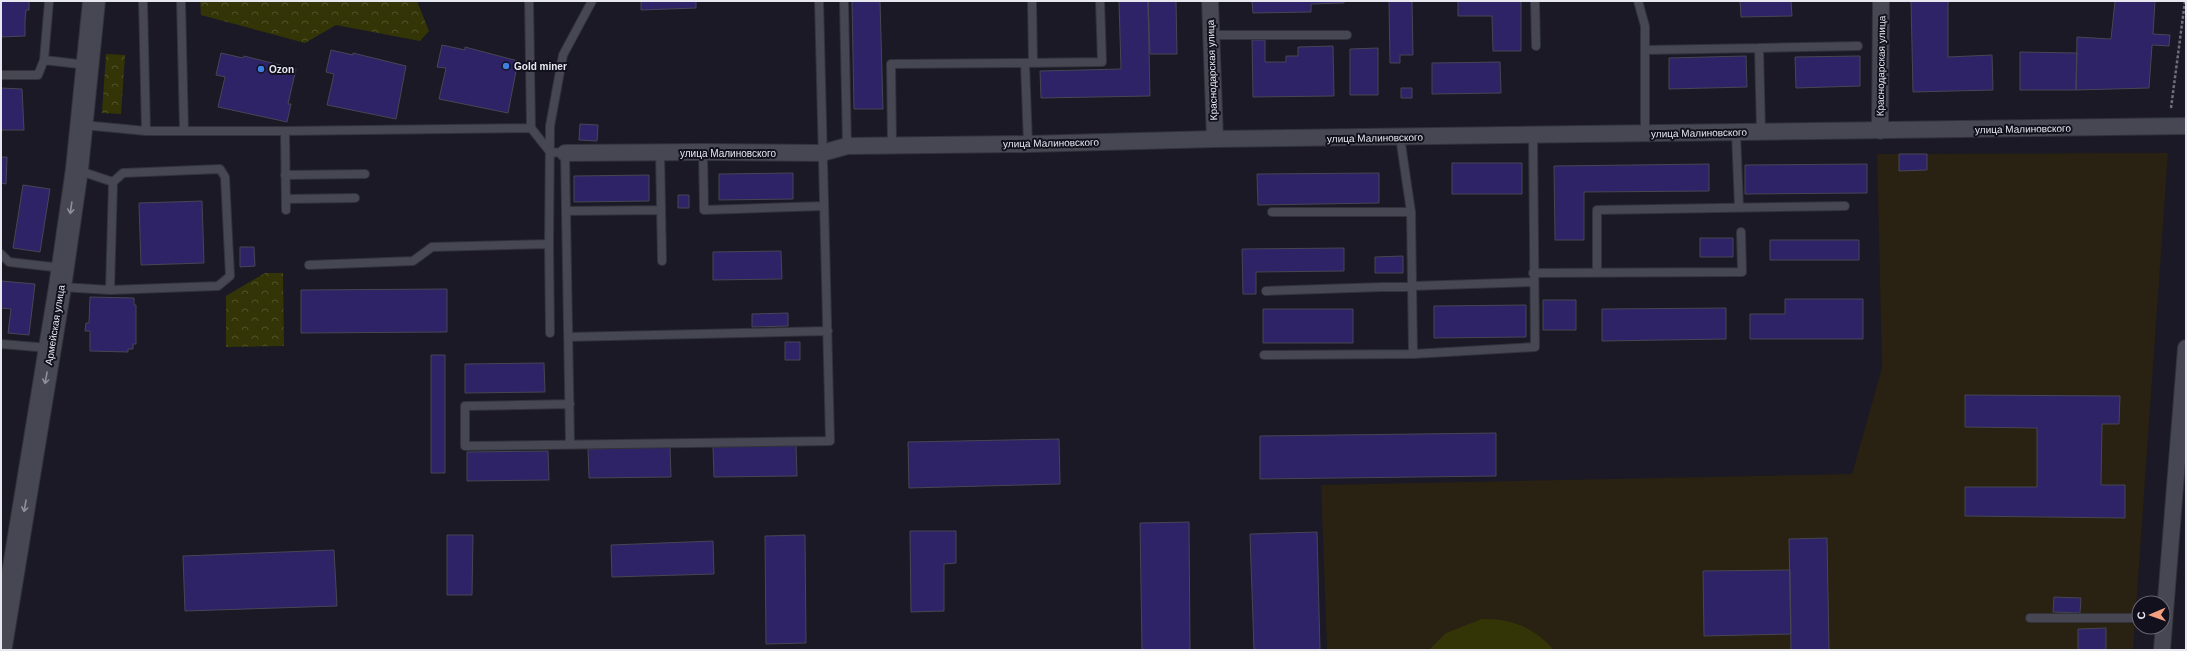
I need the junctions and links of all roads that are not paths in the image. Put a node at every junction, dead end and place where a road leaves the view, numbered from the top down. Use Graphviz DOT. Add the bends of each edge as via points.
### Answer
graph roads {
  1 [pos="49,1"];
  2 [pos="94,1"];
  3 [pos="142,1"];
  4 [pos="181,1"];
  5 [pos="529,1"];
  6 [pos="592,1"];
  7 [pos="819,1"];
  8 [pos="844,1"];
  9 [pos="1032,1"];
  10 [pos="1100,1"];
  11 [pos="1210,1"];
  12 [pos="1535,1"];
  13 [pos="1638,1"];
  14 [pos="1881,1"];
  15 [pos="1347,34"];
  16 [pos="1211,35"];
  17 [pos="1536,46"];
  18 [pos="1858,46"];
  19 [pos="1759,48"];
  20 [pos="1646,50"];
  21 [pos="44,60"];
  22 [pos="1029,63"];
  23 [pos="87,65"];
  24 [pos="1,75"];
  25 [pos="81,124"];
  26 [pos="2186,126"];
  27 [pos="531,128"];
  28 [pos="184,130"];
  29 [pos="146,131"];
  30 [pos="285,131"];
  31 [pos="1880,131"];
  32 [pos="1761,132"];
  33 [pos="1645,133"];
  34 [pos="1736,133"];
  35 [pos="1533,135"];
  36 [pos="1400,138"];
  37 [pos="1215,139"];
  38 [pos="1028,144"];
  39 [pos="848,146"];
  40 [pos="892,146"];
  41 [pos="703,152"];
  42 [pos="558,153"];
  43 [pos="660,153"];
  44 [pos="822,154"];
  45 [pos="77,169"];
  46 [pos="365,174"];
  47 [pos="285,175"];
  48 [pos="113,182"];
  49 [pos="355,198"];
  50 [pos="286,199"];
  51 [pos="824,206"];
  52 [pos="1845,206"];
  53 [pos="1739,207"];
  54 [pos="286,210"];
  55 [pos="661,210"];
  56 [pos="566,211"];
  57 [pos="1272,212"];
  58 [pos="1411,212"];
  59 [pos="1741,232"];
  60 [pos="549,244"];
  61 [pos="1,254"];
  62 [pos="662,261"];
  63 [pos="309,265"];
  64 [pos="1597,272"];
  65 [pos="1533,273"];
  66 [pos="62,277"];
  67 [pos="1533,282"];
  68 [pos="1412,285"];
  69 [pos="110,290"];
  70 [pos="1266,291"];
  71 [pos="828,330"];
  72 [pos="550,333"];
  73 [pos="568,337"];
  74 [pos="1,344"];
  75 [pos="51,348"];
  76 [pos="2186,348"];
  77 [pos="1414,354"];
  78 [pos="1264,355"];
  79 [pos="570,404"];
  80 [pos="570,443"];
  81 [pos="2161,595"];
  82 [pos="5,601"];
  83 [pos="2030,618"];
  84 [pos="2131,618"];
  85 [pos="2162,635"];
  86 [pos="1,646"];
  87 [pos="2162,650"];
  1 -- 21 [label="lane"];
  2 -- 23 [label="street, Армейская улица"];
  3 -- 29 [label="lane"];
  4 -- 28 [label="lane"];
  5 -- 27 [label="lane"];
  6 -- 42 [label="lane" via="563,55 550,126"];
  7 -- 44 [label="lane"];
  8 -- 39 [label="lane"];
  9 -- 22 [label="lane"];
  10 -- 22 [label="lane" via="1102,62"];
  11 -- 16 [label="street, Краснодарская улица"];
  12 -- 17 [label="lane"];
  13 -- 20 [label="lane" via="1645,26"];
  14 -- 31 [label="street, Краснодарская улица"];
  15 -- 16 [label="lane"];
  16 -- 37 [label="street, Краснодарская улица"];
  18 -- 19 [label="lane"];
  19 -- 20 [label="lane"];
  19 -- 32 [label="lane"];
  20 -- 33 [label="lane"];
  21 -- 23 [label="lane"];
  21 -- 24 [label="lane" via="38,75"];
  22 -- 38 [label="lane"];
  22 -- 40 [label="lane" via="890,64"];
  23 -- 25 [label="street, Армейская улица"];
  25 -- 29 [label="lane"];
  25 -- 45 [label="street, Армейская улица"];
  26 -- 31 [label="street, улица Малиновского"];
  27 -- 30 [label="lane"];
  27 -- 42 [label="lane"];
  28 -- 29 [label="lane"];
  28 -- 30 [label="lane"];
  30 -- 47 [label="lane"];
  31 -- 32 [label="street, улица Малиновского"];
  32 -- 34 [label="street, улица Малиновского"];
  33 -- 34 [label="street, улица Малиновского"];
  33 -- 35 [label="street, улица Малиновского"];
  34 -- 53 [label="lane"];
  35 -- 36 [label="street, улица Малиновского"];
  35 -- 65 [label="lane"];
  36 -- 37 [label="street, улица Малиновского"];
  36 -- 58 [label="lane"];
  37 -- 38 [label="street, улица Малиновского"];
  38 -- 40 [label="street, улица Малиновского"];
  39 -- 40 [label="street, улица Малиновского"];
  39 -- 44 [label="street, улица Малиновского"];
  41 -- 43 [label="street, улица Малиновского"];
  41 -- 44 [label="street, улица Малиновского"];
  41 -- 51 [label="lane" via="704,210"];
  42 -- 43 [label="street, улица Малиновского"];
  42 -- 56 [label="lane"];
  42 -- 60 [label="lane"];
  43 -- 55 [label="lane"];
  44 -- 51 [label="lane"];
  45 -- 48 [label="lane"];
  45 -- 66 [label="street, Армейская улица, one-way"];
  46 -- 47 [label="lane"];
  47 -- 50 [label="lane"];
  48 -- 69 [label="lane"];
  48 -- 69 [label="lane" via="123,173 220,169 226,178 230,276 218,286"];
  49 -- 50 [label="lane"];
  50 -- 54 [label="lane"];
  51 -- 71 [label="lane"];
  52 -- 53 [label="lane"];
  53 -- 64 [label="lane" via="1597,210"];
  55 -- 56 [label="lane"];
  55 -- 62 [label="lane"];
  56 -- 73 [label="lane"];
  57 -- 58 [label="lane"];
  58 -- 68 [label="lane"];
  59 -- 64 [label="lane" via="1742,272"];
  60 -- 63 [label="lane" via="432,247 413,260"];
  60 -- 72 [label="lane"];
  61 -- 66 [label="lane" via="9,262"];
  64 -- 65 [label="lane"];
  65 -- 67 [label="lane"];
  66 -- 69 [label="lane"];
  66 -- 75 [label="street, Армейская улица"];
  67 -- 68 [label="lane"];
  67 -- 77 [label="lane" via="1535,347"];
  68 -- 70 [label="lane"];
  68 -- 77 [label="lane"];
  71 -- 73 [label="lane"];
  71 -- 80 [label="lane" via="830,441"];
  73 -- 79 [label="lane"];
  74 -- 75 [label="lane"];
  75 -- 82 [label="street, Армейская улица, one-way"];
  76 -- 81 [label="street"];
  77 -- 78 [label="lane"];
  79 -- 80 [label="lane"];
  79 -- 80 [label="lane" via="465,406 465,446"];
  82 -- 86 [label="street, Армейская улица"];
  83 -- 84 [label="lane"];
  85 -- 87 [label="street"];
}
